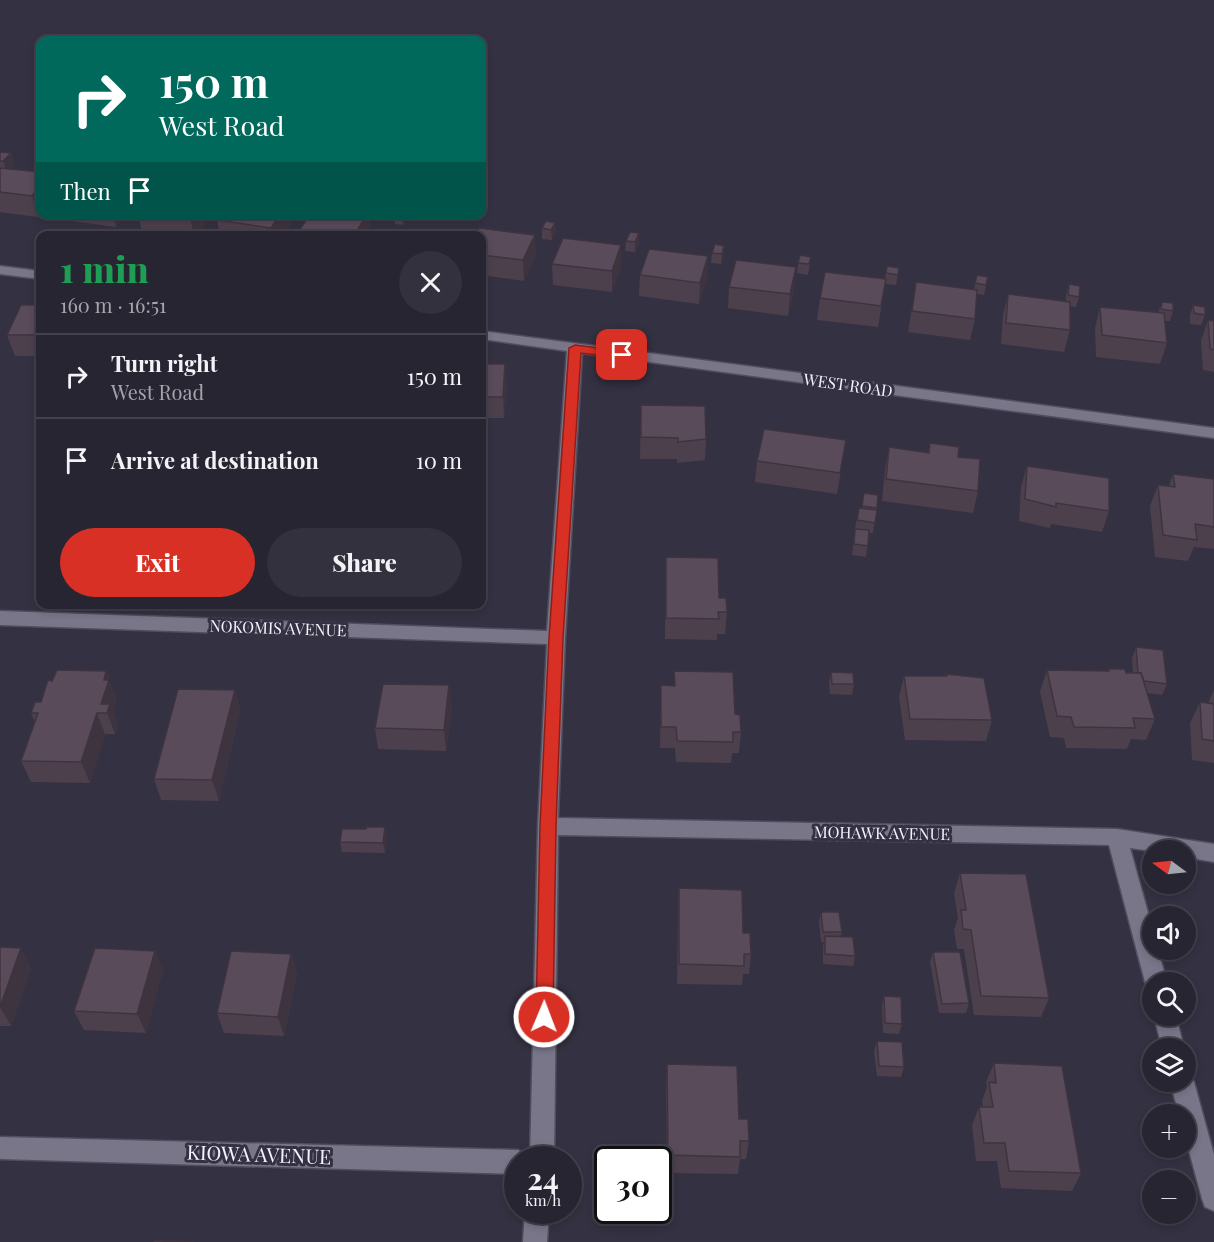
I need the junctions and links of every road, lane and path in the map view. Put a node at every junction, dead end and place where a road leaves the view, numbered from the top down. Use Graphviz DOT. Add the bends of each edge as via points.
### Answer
graph roads {
  1 [pos="0,270"];
  2 [pos="36,274"];
  3 [pos="486,336"];
  4 [pos="575,348"];
  5 [pos="1214,433"];
  6 [pos="0,618"];
  7 [pos="556,638"];
  8 [pos="548,826"];
  9 [pos="1117,837"];
  10 [pos="1214,853"];
  11 [pos="1153,972"];
  12 [pos="1185,1092"];
  13 [pos="542,1146"];
  14 [pos="0,1148"];
  15 [pos="504,1162"];
  16 [pos="1214,1199"];
  17 [pos="536,1224"];
  18 [pos="535,1242"];
  1 -- 2 [label="street"];
  3 -- 4 [label="street, WEST ROAD"];
  4 -- 5 [label="street, WEST ROAD"];
  4 -- 7 [label="street"];
  6 -- 7 [label="street, NOKOMIS AVENUE"];
  7 -- 8 [label="street"];
  8 -- 9 [label="street, MOHAWK AVENUE"];
  8 -- 13 [label="street"];
  9 -- 10 [label="street, MOHAWK AVENUE"];
  9 -- 11 [label="street"];
  12 -- 16 [label="street"];
  14 -- 15 [label="street, KIOWA AVENUE"];
  17 -- 18 [label="street"];
}
